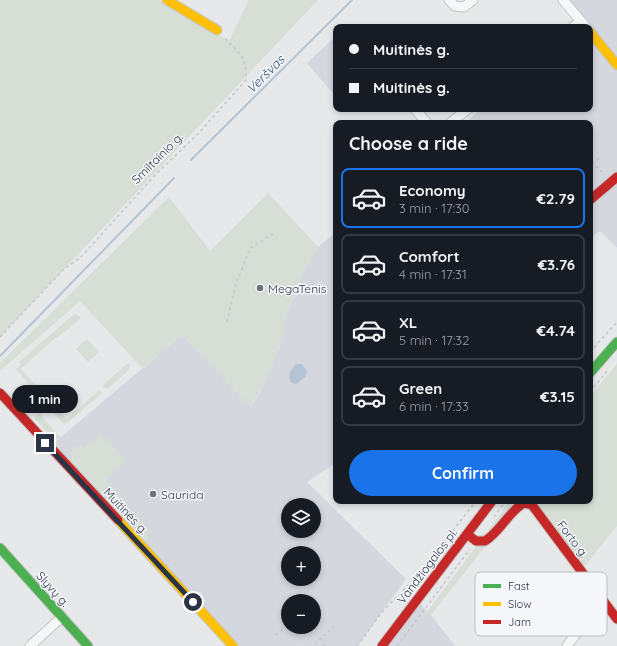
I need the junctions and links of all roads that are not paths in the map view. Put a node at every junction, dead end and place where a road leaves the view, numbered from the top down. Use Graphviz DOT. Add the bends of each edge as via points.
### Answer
graph roads {
  1 [pos="166,0"];
  2 [pos="449,0"];
  3 [pos="473,0"];
  4 [pos="563,0"];
  5 [pos="584,24"];
  6 [pos="217,30"];
  7 [pos="593,36"];
  8 [pos="617,65"];
  9 [pos="418,112"];
  10 [pos="464,112"];
  11 [pos="424,120"];
  12 [pos="454,120"];
  13 [pos="614,179"];
  14 [pos="593,197"];
  15 [pos="617,342"];
  16 [pos="593,370"];
  17 [pos="0,393"];
  18 [pos="490,504"];
  19 [pos="522,504"];
  20 [pos="530,504"];
  21 [pos="467,534"];
  22 [pos="0,548"];
  23 [pos="582,572"];
  24 [pos="607,605"];
  25 [pos="62,617"];
  26 [pos="617,619"];
  27 [pos="574,636"];
  28 [pos="30,646"];
  29 [pos="88,646"];
  30 [pos="233,646"];
  31 [pos="382,646"];
  32 [pos="567,646"];
  1 -- 6 [label="street"];
  2 -- 3 [label="street" via="454,6 464,7"];
  4 -- 5 [label="street"];
  7 -- 8 [label="street"];
  9 -- 11 [label="street"];
  10 -- 12 [label="street"];
  13 -- 14 [label="street"];
  15 -- 16 [label="street"];
  17 -- 30 [label="street, Muitinės g."];
  18 -- 21 [label="street, Vandžiogalos pl."];
  19 -- 21 [label="street, Forto g." via="515,508 489,540 482,543"];
  20 -- 23 [label="street, Forto g."];
  21 -- 31 [label="street, Vandžiogalos pl."];
  22 -- 25 [label="street, Slyvų g."];
  24 -- 26 [label="street, Forto g."];
  25 -- 28 [label="street"];
  25 -- 29 [label="street, Slyvų g."];
  27 -- 32 [label="street"];
}
